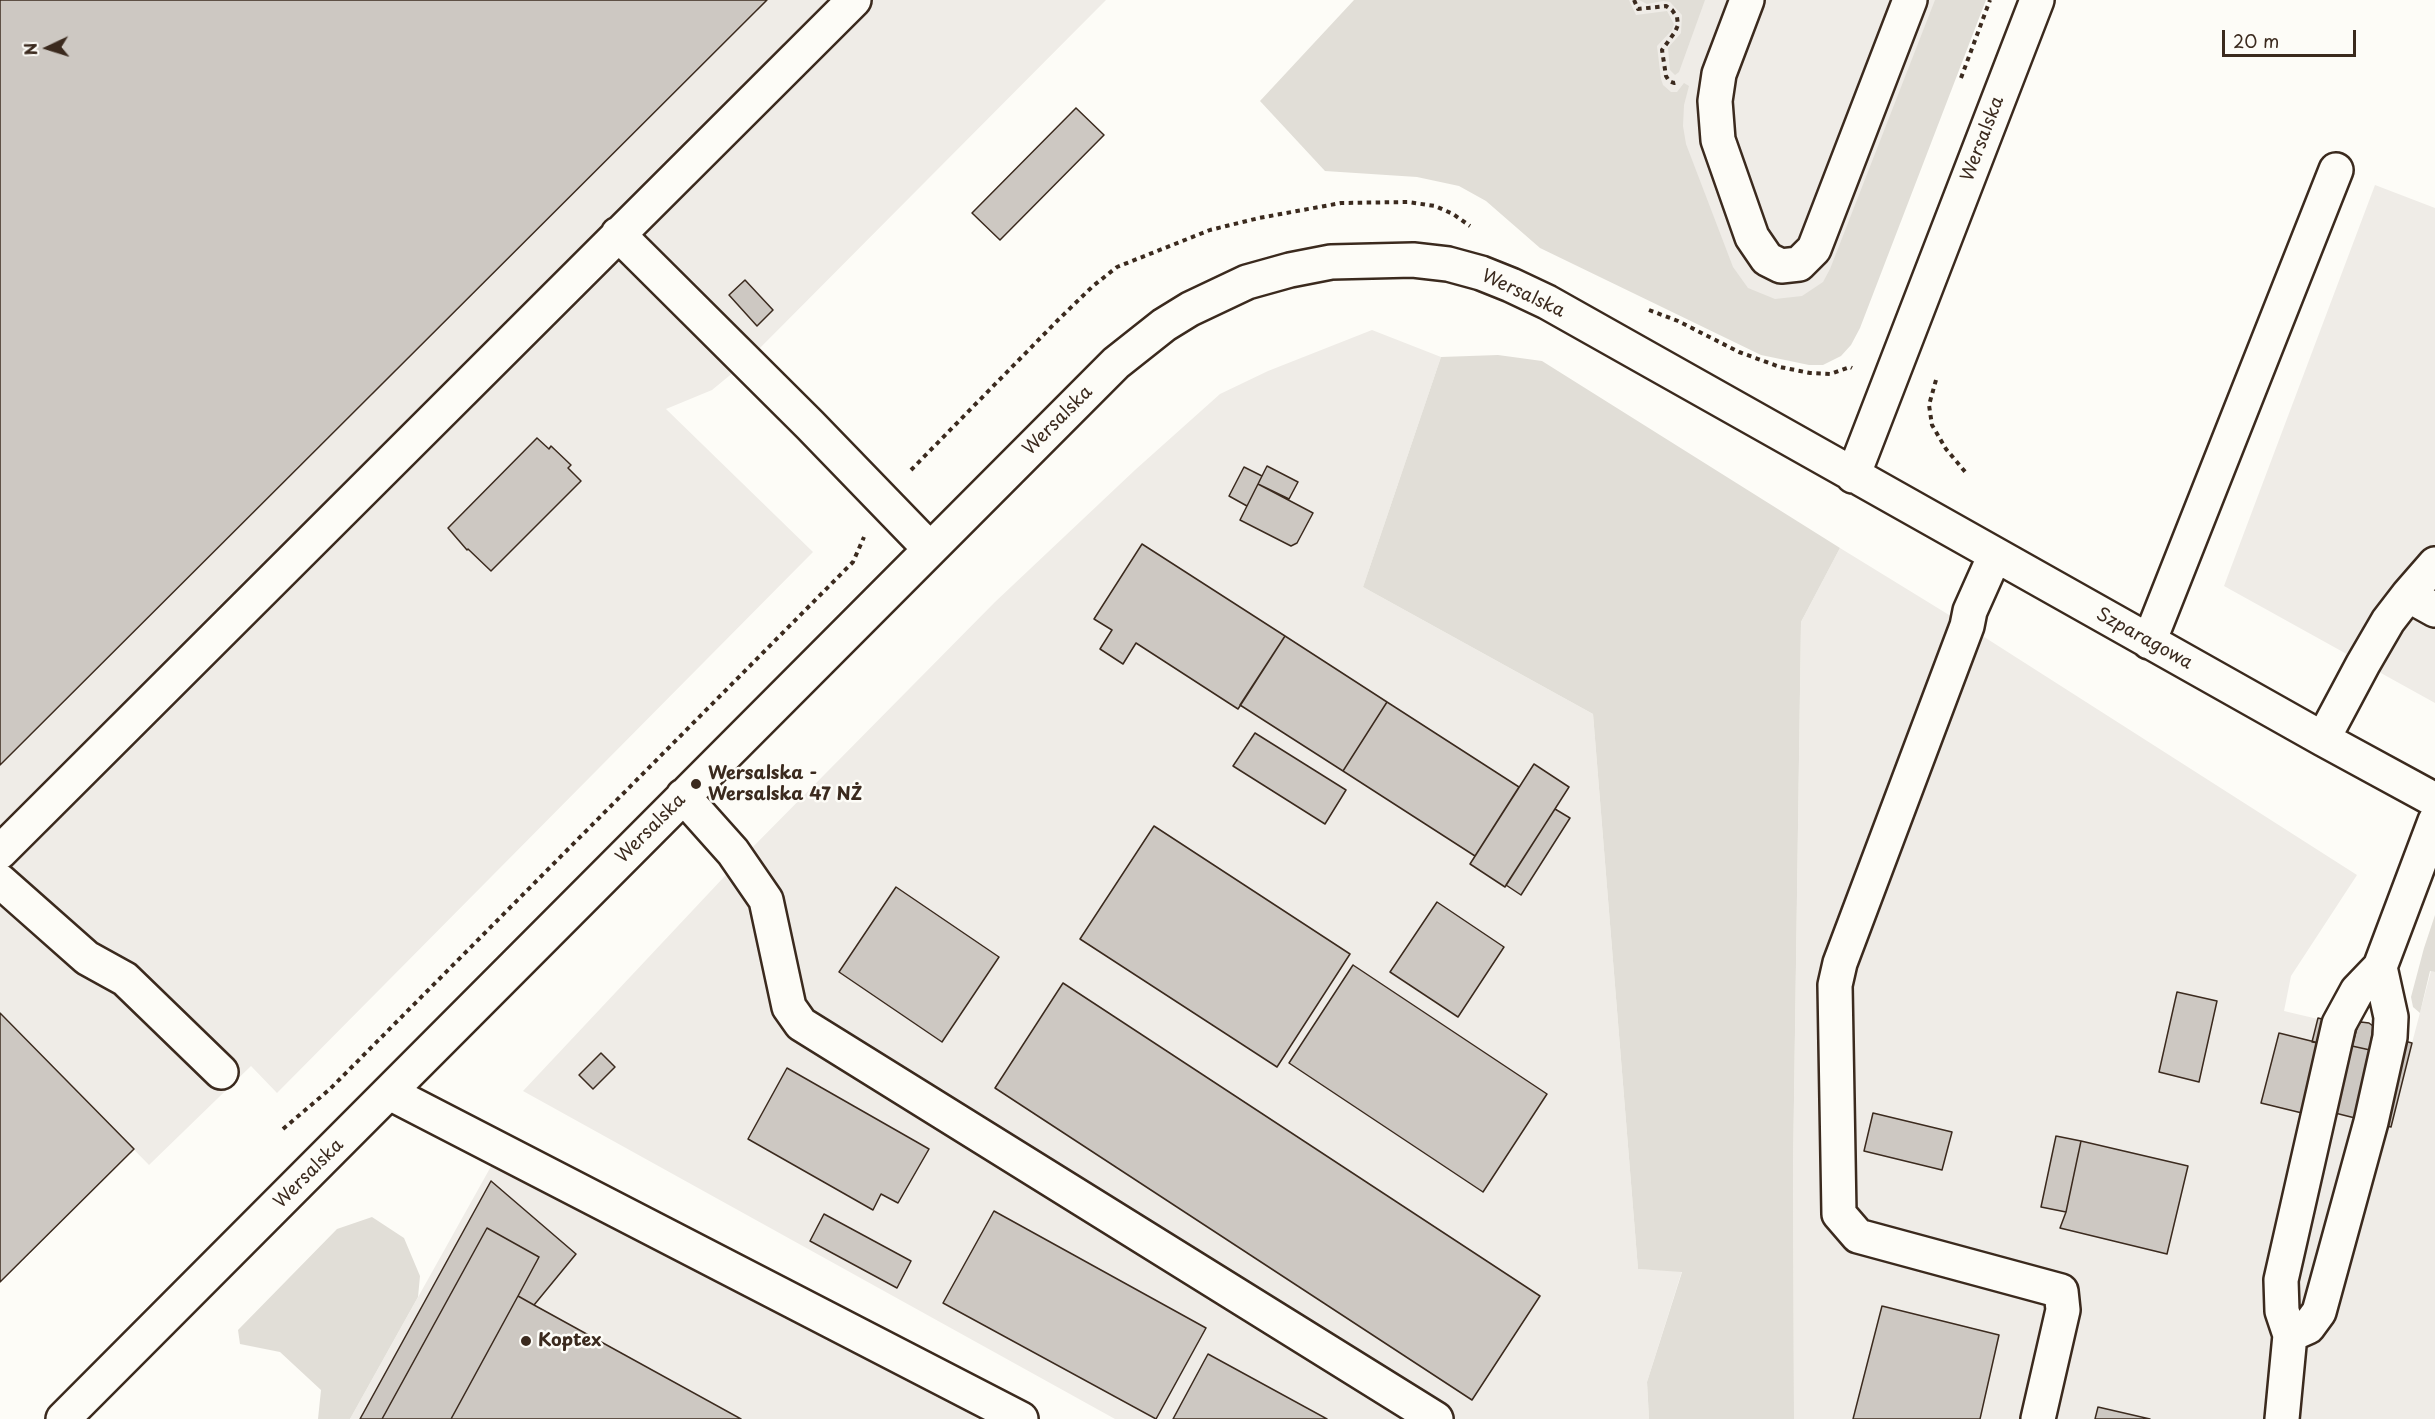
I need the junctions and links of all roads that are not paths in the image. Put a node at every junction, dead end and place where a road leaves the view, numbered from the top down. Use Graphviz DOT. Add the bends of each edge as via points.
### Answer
graph roads {
  1 [pos="854,0"];
  2 [pos="1747,0"];
  3 [pos="1910,0"];
  4 [pos="2037,0"];
  5 [pos="2336,170"];
  6 [pos="618,234"];
  7 [pos="1853,476"];
  8 [pos="930,549"];
  9 [pos="1995,555"];
  10 [pos="2435,564"];
  11 [pos="2421,602"];
  12 [pos="2149,642"];
  13 [pos="2323,740"];
  14 [pos="683,796"];
  15 [pos="2435,800"];
  16 [pos="2435,821"];
  17 [pos="0,852"];
  18 [pos="0,881"];
  19 [pos="2380,967"];
  20 [pos="221,1072"];
  21 [pos="390,1093"];
  22 [pos="2290,1335"];
  23 [pos="63,1419"];
  24 [pos="1021,1419"];
  25 [pos="1436,1419"];
  26 [pos="2038,1419"];
  27 [pos="2282,1419"];
  1 -- 6 [label="street"];
  2 -- 3 [label="street" via="1719,74 1715,101 1718,140 1752,237 1767,259 1781,266 1799,264 1814,249"];
  4 -- 7 [label="street, Wersalska"];
  5 -- 12 [label="street"];
  6 -- 8 [label="street"];
  6 -- 17 [label="street"];
  7 -- 8 [label="street, Wersalska" via="1511,285 1448,264 1413,260 1331,262 1247,282 1164,325 1116,363"];
  7 -- 9 [label="street, Szparagowa"];
  8 -- 14 [label="street, Wersalska"];
  9 -- 12 [label="street, Szparagowa"];
  9 -- 26 [label="street" via="1970,611 1840,963 1835,985 1839,1214 1858,1236 2061,1291 2062,1310"];
  10 -- 11 [label="street"];
  11 -- 13 [label="street" via="2388,621"];
  12 -- 13 [label="street, Szparagowa"];
  13 -- 15 [label="street, Szparagowa"];
  14 -- 21 [label="street, Wersalska"];
  14 -- 25 [label="street" via="734,852 766,900 789,1007 801,1024"];
  16 -- 19 [label="street"];
  18 -- 20 [label="street" via="87,958 124,979"];
  19 -- 22 [label="street" via="2357,991 2339,1024 2281,1280 2282,1311"];
  19 -- 22 [label="street" via="2391,1017 2390,1037 2371,1122 2319,1312 2308,1327"];
  21 -- 23 [label="street, Wersalska"];
  21 -- 24 [label="street"];
  22 -- 27 [label="street"];
}
